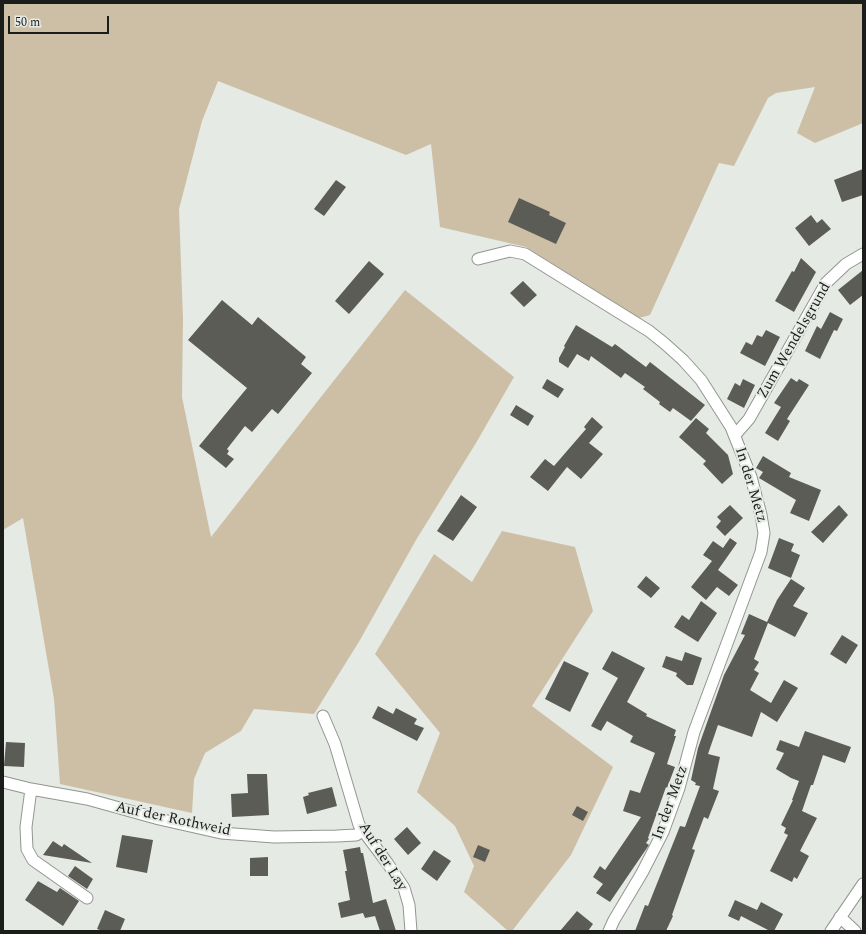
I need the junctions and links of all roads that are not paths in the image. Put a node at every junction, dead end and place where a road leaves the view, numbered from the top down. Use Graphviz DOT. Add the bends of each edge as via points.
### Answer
graph roads {
  1 [pos="863,254"];
  2 [pos="478,259"];
  3 [pos="735,436"];
  4 [pos="323,716"];
  5 [pos="3,782"];
  6 [pos="32,789"];
  7 [pos="363,831"];
  8 [pos="863,884"];
  9 [pos="87,898"];
  10 [pos="840,916"];
  11 [pos="411,931"];
  12 [pos="609,931"];
  13 [pos="831,931"];
  14 [pos="856,931"];
  1 -- 3 [label="street, Zum Wendelsgrund" via="846,264 826,283 749,419"];
  2 -- 3 [label="street, In der Metz" via="510,252 525,254 649,331 664,342 700,380"];
  3 -- 12 [label="street, In der Metz" via="751,477 762,516 764,533 761,552 694,732 679,788 663,832"];
  4 -- 7 [label="street, Auf der Lay" via="335,744"];
  5 -- 6 [label="street, Auf der Rothweid"];
  6 -- 7 [label="street, Auf der Rothweid" via="87,799 159,819 221,832 274,837 337,836"];
  6 -- 9 [label="street" via="26,827 27,849 33,860"];
  7 -- 11 [label="street, Auf der Lay" via="404,888 409,905"];
  8 -- 10 [label="street"];
  10 -- 13 [label="street"];
  10 -- 14 [label="street"];
}
